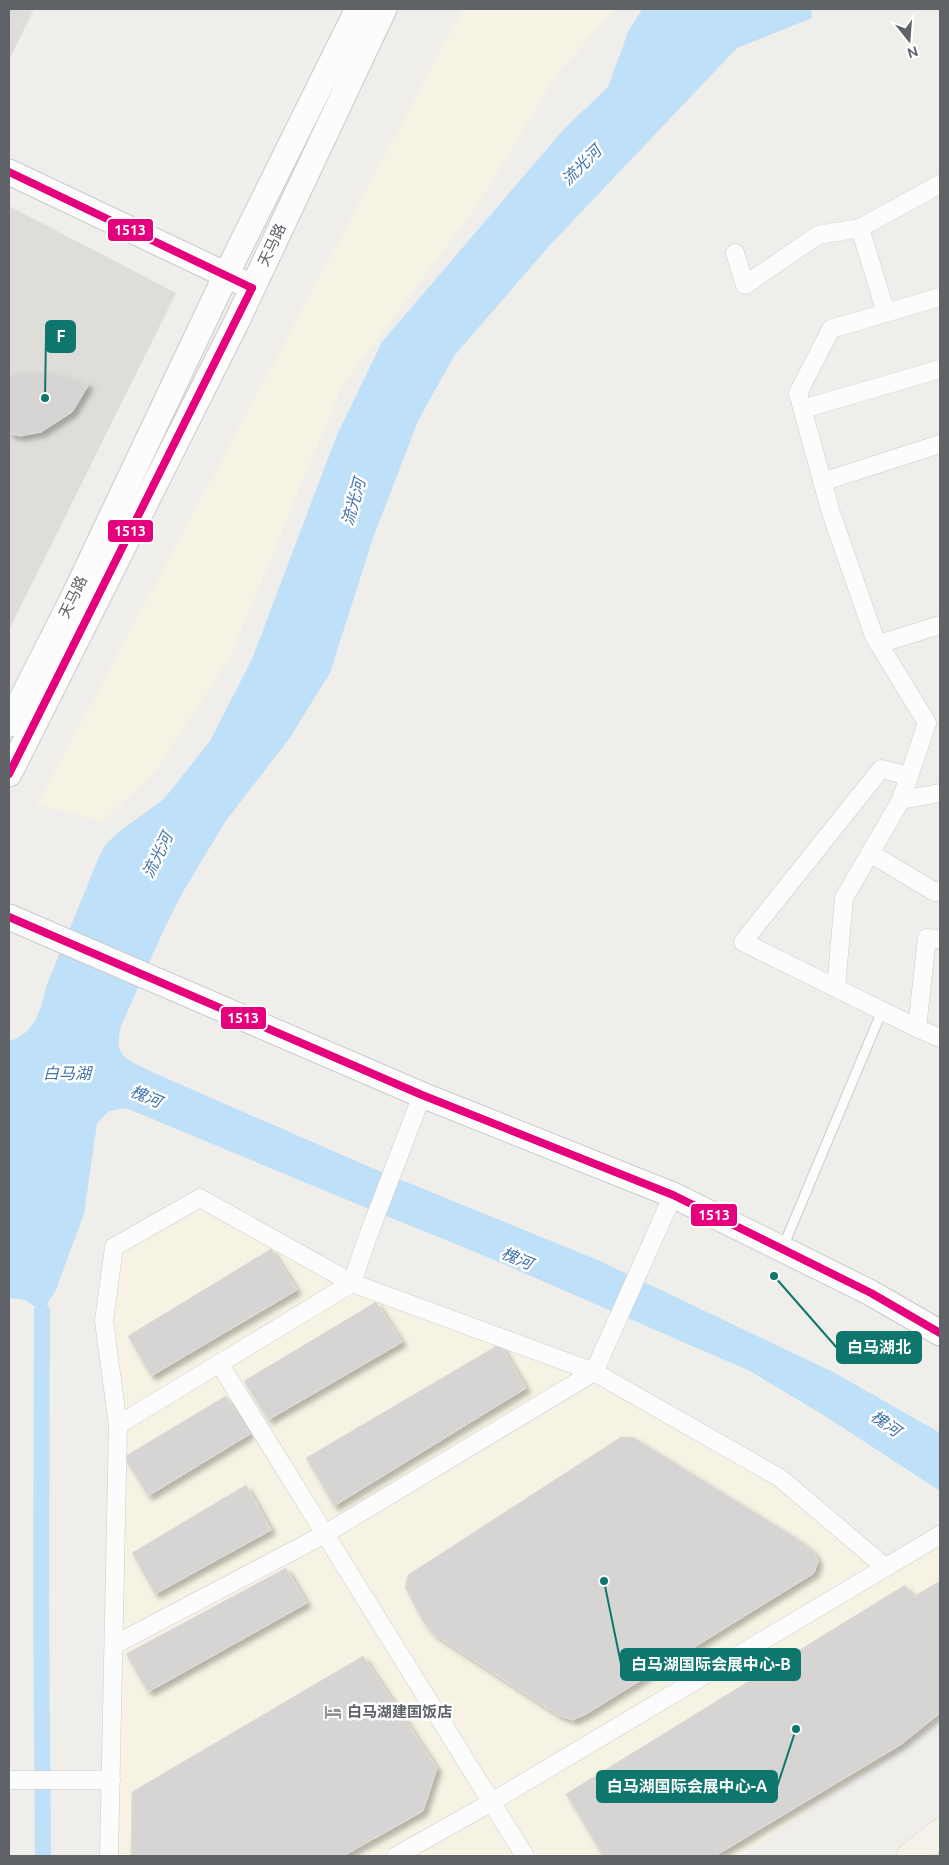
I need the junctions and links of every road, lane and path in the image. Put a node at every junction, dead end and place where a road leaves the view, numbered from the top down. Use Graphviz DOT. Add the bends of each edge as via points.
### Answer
graph roads {
  1 [pos="358,9"];
  2 [pos="384,9"];
  3 [pos="9,172"];
  4 [pos="940,184"];
  5 [pos="860,228"];
  6 [pos="735,253"];
  7 [pos="226,275"];
  8 [pos="252,288"];
  9 [pos="940,297"];
  10 [pos="886,313"];
  11 [pos="940,369"];
  12 [pos="802,409"];
  13 [pos="940,444"];
  14 [pos="822,482"];
  15 [pos="940,625"];
  16 [pos="879,644"];
  17 [pos="9,724"];
  18 [pos="9,774"];
  19 [pos="909,776"];
  20 [pos="940,793"];
  21 [pos="901,800"];
  22 [pos="870,853"];
  23 [pos="940,890"];
  24 [pos="9,917"];
  25 [pos="940,939"];
  26 [pos="836,987"];
  27 [pos="882,1010"];
  28 [pos="917,1028"];
  29 [pos="940,1038"];
  30 [pos="422,1095"];
  31 [pos="672,1195"];
  32 [pos="782,1249"];
  33 [pos="352,1283"];
  34 [pos="940,1333"];
  35 [pos="219,1363"];
  36 [pos="594,1372"];
  37 [pos="118,1424"];
  38 [pos="325,1534"];
  39 [pos="940,1535"];
  40 [pos="885,1568"];
  41 [pos="114,1645"];
  42 [pos="9,1780"];
  43 [pos="111,1780"];
  44 [pos="490,1802"];
  45 [pos="940,1834"];
  46 [pos="109,1856"];
  47 [pos="396,1856"];
  48 [pos="525,1856"];
  49 [pos="911,1856"];
  1 -- 7 [label="main road, 天马路"];
  2 -- 8 [label="main road, 天马路"];
  3 -- 7 [label="main road"];
  4 -- 5 [label="street"];
  5 -- 6 [label="street" via="818,235 745,285"];
  5 -- 10 [label="street"];
  7 -- 8 [label="main road"];
  7 -- 17 [label="main road, 天马路" via="73,598"];
  8 -- 18 [label="main road, 天马路"];
  9 -- 10 [label="street"];
  10 -- 12 [label="street" via="831,329 798,393"];
  11 -- 12 [label="street"];
  12 -- 14 [label="street"];
  13 -- 14 [label="street"];
  14 -- 16 [label="street" via="830,513"];
  15 -- 16 [label="street"];
  16 -- 19 [label="street" via="926,723"];
  19 -- 21 [label="street"];
  19 -- 26 [label="street" via="881,769 743,942"];
  20 -- 21 [label="street"];
  21 -- 22 [label="street"];
  22 -- 23 [label="street" via="935,892"];
  22 -- 26 [label="street" via="844,898"];
  24 -- 30 [label="main road"];
  25 -- 28 [label="street" via="927,938"];
  26 -- 27 [label="street"];
  27 -- 28 [label="street"];
  27 -- 32 [label="lane"];
  28 -- 29 [label="street"];
  30 -- 31 [label="main road"];
  30 -- 33 [label="street"];
  31 -- 32 [label="main road"];
  31 -- 36 [label="street"];
  32 -- 34 [label="main road" via="871,1293"];
  33 -- 35 [label="street"];
  33 -- 36 [label="street"];
  33 -- 37 [label="street" via="200,1198 114,1247 104,1321"];
  35 -- 37 [label="street"];
  35 -- 38 [label="street"];
  36 -- 38 [label="street"];
  36 -- 40 [label="street" via="780,1478"];
  37 -- 41 [label="street"];
  38 -- 41 [label="street"];
  38 -- 44 [label="street"];
  39 -- 40 [label="street"];
  40 -- 44 [label="street"];
  41 -- 43 [label="street"];
  42 -- 43 [label="street"];
  43 -- 46 [label="street"];
  44 -- 47 [label="street"];
  44 -- 48 [label="street"];
  45 -- 49 [label="main road"];
}
